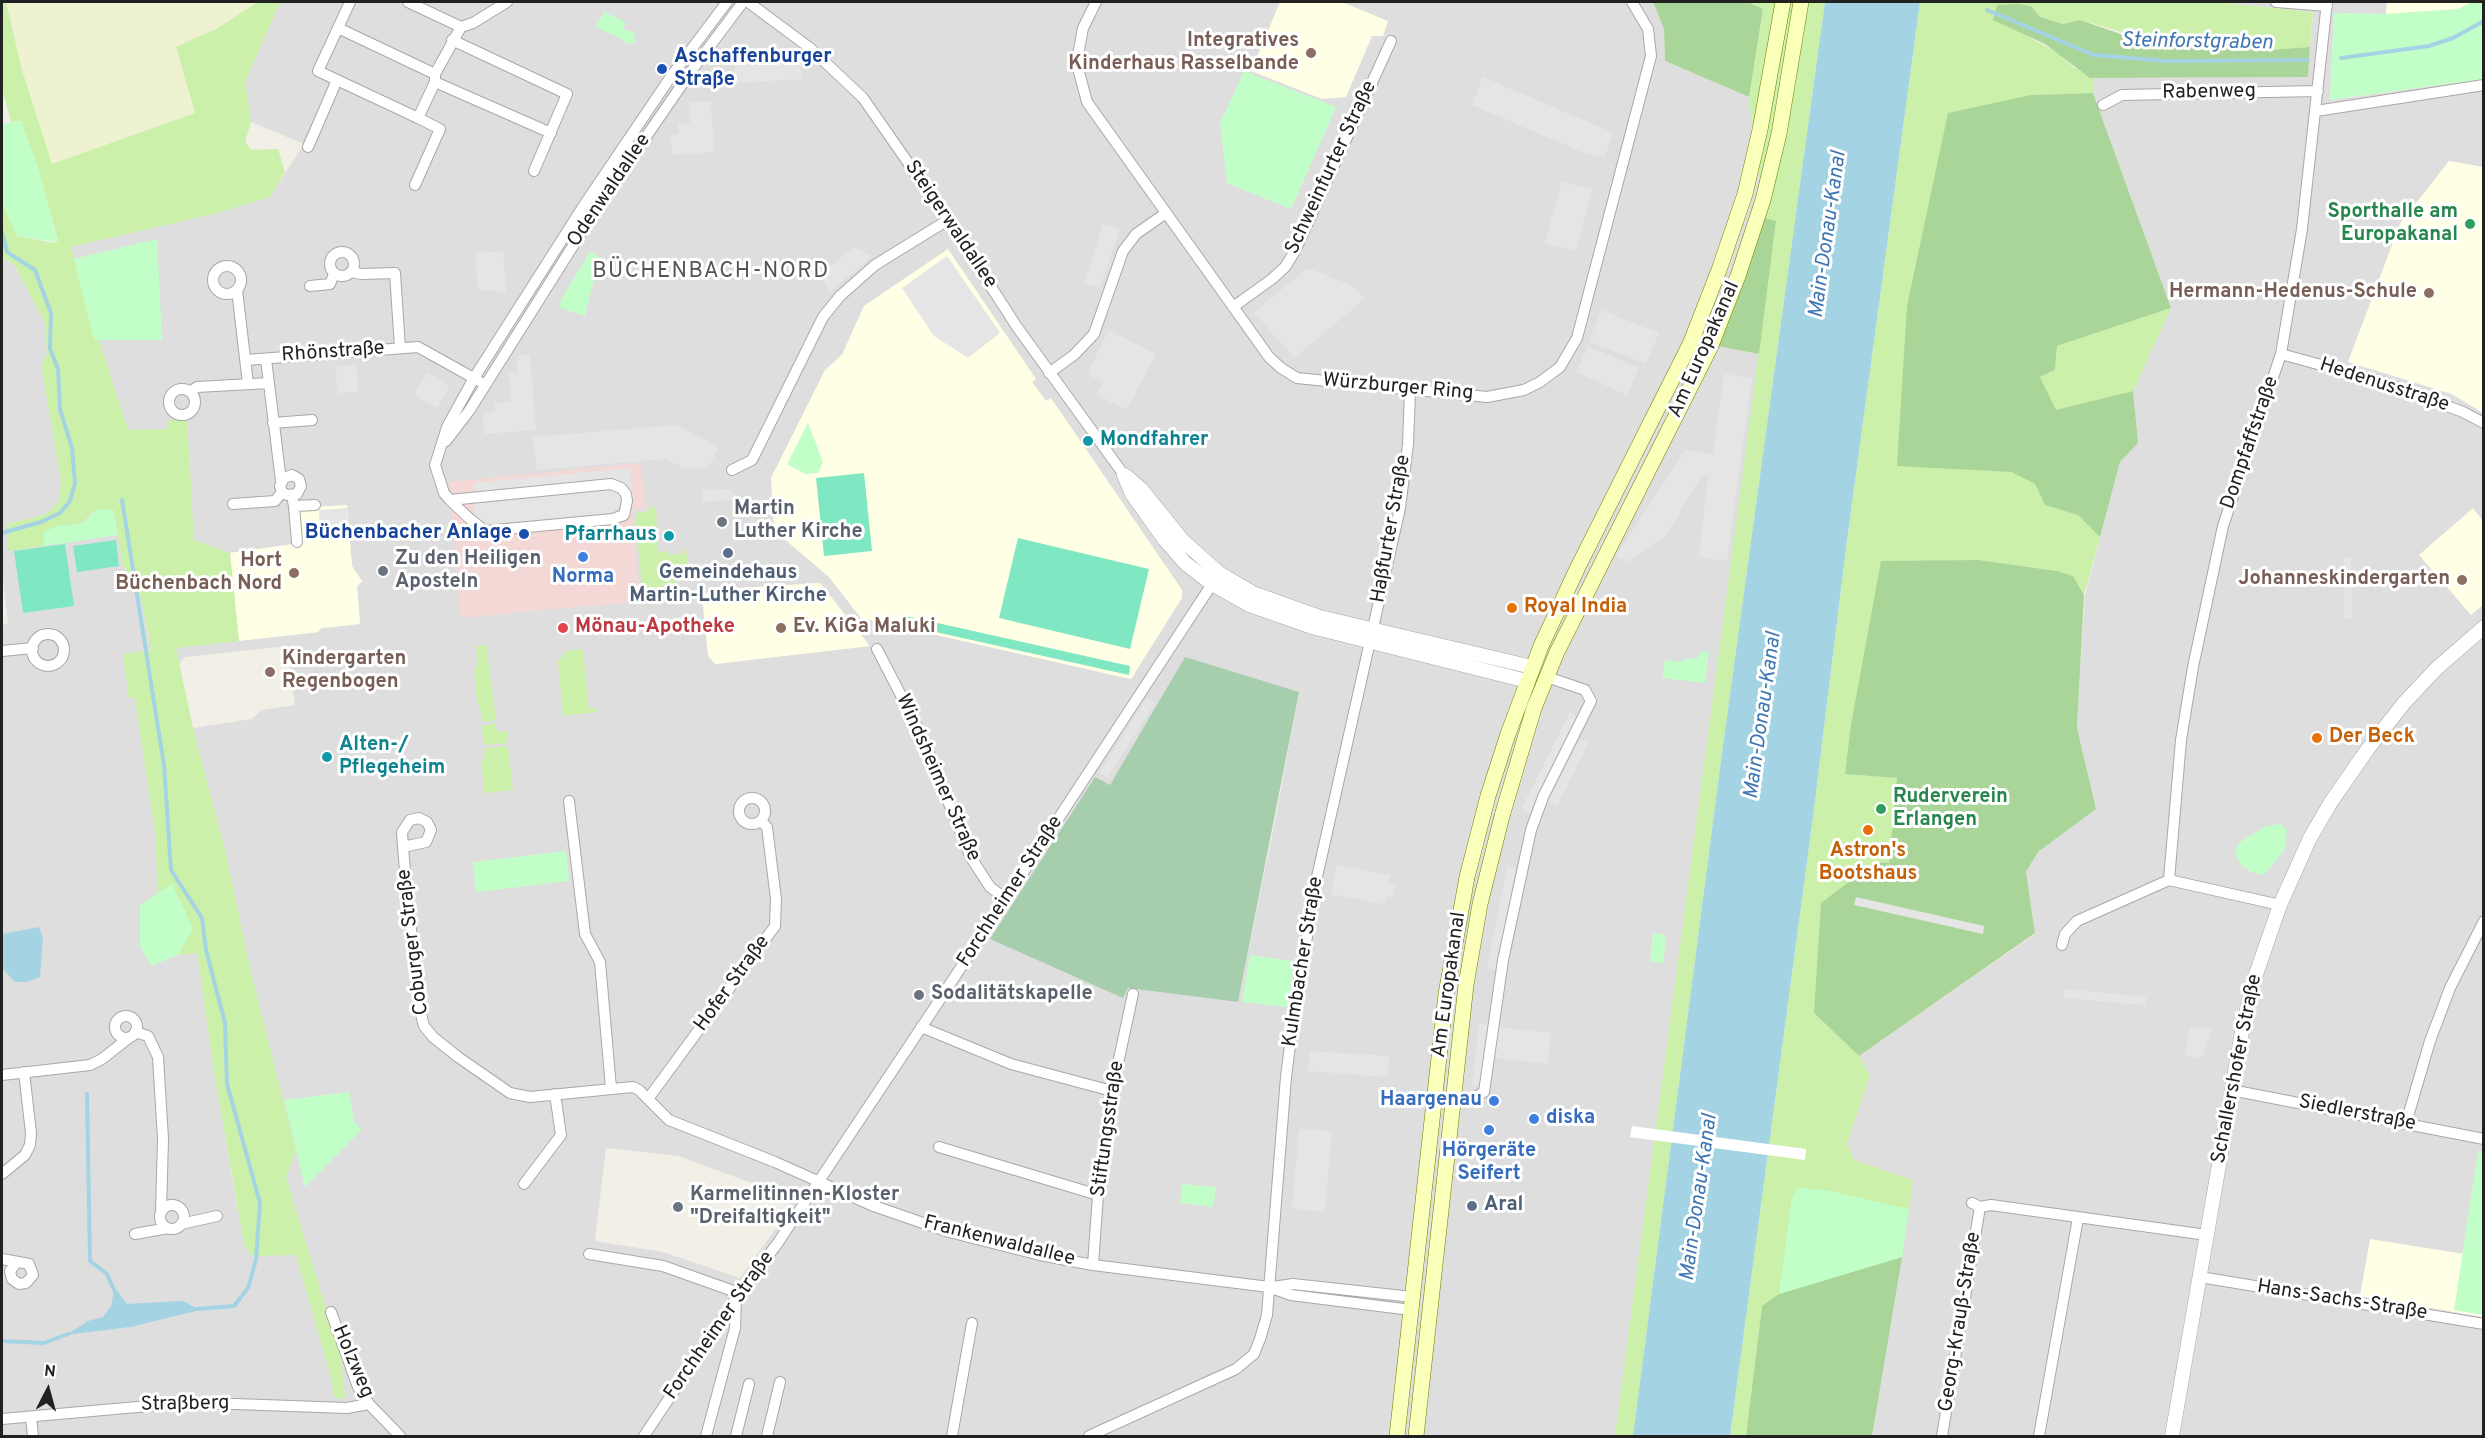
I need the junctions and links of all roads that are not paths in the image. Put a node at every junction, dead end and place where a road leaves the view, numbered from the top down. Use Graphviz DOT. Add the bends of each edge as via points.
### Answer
graph roads {
  1 [pos="350,2"];
  2 [pos="408,2"];
  3 [pos="507,2"];
  4 [pos="727,2"];
  5 [pos="743,2"];
  6 [pos="748,2"];
  7 [pos="1096,2"];
  8 [pos="1632,2"];
  9 [pos="1783,2"];
  10 [pos="1801,2"];
  11 [pos="2276,2"];
  12 [pos="2327,4"];
  13 [pos="461,27"];
  14 [pos="338,28"];
  15 [pos="452,40"];
  16 [pos="1391,41"];
  17 [pos="435,78"];
  18 [pos="337,80"];
  19 [pos="2484,85"];
  20 [pos="2318,92"];
  21 [pos="2103,105"];
  22 [pos="2316,111"];
  23 [pos="418,118"];
  24 [pos="550,133"];
  25 [pos="308,147"];
  26 [pos="534,171"];
  27 [pos="415,184"];
  28 [pos="1166,213"];
  29 [pos="948,220"];
  30 [pos="352,272"];
  31 [pos="334,274"];
  32 [pos="310,286"];
  33 [pos="237,290"];
  34 [pos="1233,307"];
  35 [pos="400,348"];
  36 [pos="2281,354"];
  37 [pos="266,359"];
  38 [pos="246,360"];
  39 [pos="1049,373"];
  40 [pos="474,378"];
  41 [pos="269,383"];
  42 [pos="248,384"];
  43 [pos="484,384"];
  44 [pos="1410,391"];
  45 [pos="190,392"];
  46 [pos="312,420"];
  47 [pos="273,423"];
  48 [pos="2484,423"];
  49 [pos="439,450"];
  50 [pos="732,470"];
  51 [pos="1124,475"];
  52 [pos="288,494"];
  53 [pos="450,500"];
  54 [pos="233,504"];
  55 [pos="315,505"];
  56 [pos="297,542"];
  57 [pos="1216,578"];
  58 [pos="2484,627"];
  59 [pos="1371,636"];
  60 [pos="33,648"];
  61 [pos="877,649"];
  62 [pos="2,651"];
  63 [pos="1530,674"];
  64 [pos="1547,677"];
  65 [pos="569,801"];
  66 [pos="761,821"];
  67 [pos="403,847"];
  68 [pos="2169,880"];
  69 [pos="1006,899"];
  70 [pos="2280,905"];
  71 [pos="2484,921"];
  72 [pos="2062,945"];
  73 [pos="1132,994"];
  74 [pos="921,1027"];
  75 [pos="24,1072"];
  76 [pos="2,1075"];
  77 [pos="611,1088"];
  78 [pos="2231,1090"];
  79 [pos="1112,1091"];
  80 [pos="555,1094"];
  81 [pos="648,1100"];
  82 [pos="1452,1101"];
  83 [pos="2406,1123"];
  84 [pos="2484,1139"];
  85 [pos="939,1147"];
  86 [pos="2,1174"];
  87 [pos="818,1181"];
  88 [pos="524,1184"];
  89 [pos="1098,1195"];
  90 [pos="161,1212"];
  91 [pos="217,1216"];
  92 [pos="2078,1218"];
  93 [pos="181,1224"];
  94 [pos="168,1228"];
  95 [pos="135,1234"];
  96 [pos="2207,1235"];
  97 [pos="589,1254"];
  98 [pos="2,1259"];
  99 [pos="16,1263"];
  100 [pos="1093,1265"];
  101 [pos="2200,1277"];
  102 [pos="1269,1287"];
  103 [pos="738,1296"];
  104 [pos="1411,1303"];
  105 [pos="1430,1306"];
  106 [pos="331,1312"];
  107 [pos="972,1323"];
  108 [pos="2484,1324"];
  109 [pos="780,1382"];
  110 [pos="749,1384"];
  111 [pos="369,1404"];
  112 [pos="31,1417"];
  113 [pos="2,1419"];
  114 [pos="1104,1433"];
  115 [pos="33,1437"];
  116 [pos="400,1437"];
  117 [pos="644,1437"];
  118 [pos="706,1437"];
  119 [pos="736,1437"];
  120 [pos="767,1437"];
  121 [pos="952,1437"];
  122 [pos="1089,1437"];
  123 [pos="1397,1437"];
  124 [pos="1416,1437"];
  125 [pos="1942,1437"];
  126 [pos="2039,1437"];
  127 [pos="2172,1437"];
  1 -- 14 [label="street"];
  2 -- 13 [label="street"];
  3 -- 13 [label="street"];
  4 -- 40 [label="street, Odenwaldallee" via="586,202"];
  5 -- 43 [label="street, Odenwaldallee" via="595,212"];
  6 -- 29 [label="street, Steigerwaldallee" via="810,48 863,99"];
  7 -- 28 [label="street, Würzburger Ring" via="1083,28 1079,50 1078,72 1087,102"];
  8 -- 44 [label="street, Würzburger Ring" via="1648,29 1651,56 1577,338 1570,352 1540,382 1506,395"];
  9 -- 63 [label="main road, Am Europakanal" via="1748,183 1719,270 1691,342 1578,567"];
  10 -- 64 [label="main road, Am Europakanal" via="1779,134 1738,276 1710,348 1578,606"];
  11 -- 12 [label="street, Dompfaffstraße"];
  12 -- 20 [label="street, Dompfaffstraße"];
  13 -- 15 [label="street"];
  14 -- 17 [label="street"];
  14 -- 18 [label="street" via="318,71"];
  15 -- 17 [label="street"];
  15 -- 24 [label="street" via="567,94"];
  16 -- 34 [label="street, Schweinfurter Straße" via="1290,259 1272,279"];
  17 -- 23 [label="street"];
  17 -- 24 [label="street"];
  18 -- 23 [label="street"];
  18 -- 25 [label="street"];
  19 -- 22 [label="street"];
  20 -- 21 [label="street, Rabenweg" via="2122,95"];
  20 -- 22 [label="street, Dompfaffstraße"];
  22 -- 36 [label="street, Dompfaffstraße"];
  23 -- 27 [label="street" via="440,129"];
  24 -- 26 [label="street"];
  28 -- 34 [label="street, Würzburger Ring"];
  28 -- 39 [label="street" via="1136,234 1123,251 1094,334"];
  29 -- 39 [label="street, Steigerwaldallee"];
  29 -- 50 [label="street" via="875,265 840,296 823,317 752,460"];
  30 -- 31 [label="street, Rhönstraße" via="342,277"];
  30 -- 31 [label="street" via="354,260 349,253 340,252 330,263"];
  30 -- 35 [label="street, Rhönstraße" via="395,273"];
  31 -- 32 [label="street, Rhönstraße" via="330,285"];
  33 -- 38 [label="street"];
  34 -- 44 [label="street, Würzburger Ring" via="1269,357 1297,378"];
  35 -- 37 [label="street, Rhönstraße"];
  35 -- 40 [label="street, Rhönstraße" via="418,347"];
  36 -- 48 [label="street, Hedenusstraße" via="2383,382"];
  36 -- 68 [label="street, Dompfaffstraße" via="2223,526 2189,685"];
  37 -- 38 [label="street, Rhönstraße"];
  37 -- 41 [label="street, Rhönstraße"];
  38 -- 42 [label="street"];
  39 -- 51 [label="street, Steigerwaldallee"];
  40 -- 43 [label="street"];
  40 -- 49 [label="street, Odenwaldallee"];
  41 -- 42 [label="street, Rhönstraße"];
  41 -- 47 [label="street, Rhönstraße"];
  42 -- 45 [label="street, Rhönstraße" via="197,387"];
  43 -- 49 [label="street, Odenwaldallee"];
  44 -- 59 [label="street, Haßfurter Straße" via="1400,508"];
  46 -- 47 [label="street"];
  47 -- 52 [label="street, Rhönstraße"];
  49 -- 53 [label="street, Odenwaldallee" via="435,465"];
  51 -- 57 [label="street, Steigerwaldallee" via="1132,494 1185,563"];
  52 -- 54 [label="street" via="275,501"];
  52 -- 55 [label="street"];
  52 -- 56 [label="street, Rhönstraße"];
  53 -- 53 [label="street, Odenwaldallee" via="485,531 613,519 624,515 627,501 621,488 603,484"];
  57 -- 59 [label="street, Steigerwaldallee" via="1249,605 1281,618"];
  57 -- 69 [label="street, Forchheimer Straße"];
  58 -- 70 [label="street, Schallershofer Straße" via="2437,668 2367,750 2310,838"];
  59 -- 63 [label="street, Steigerwaldallee"];
  59 -- 102 [label="street, Kulmbacher Straße" via="1317,877 1294,1014"];
  60 -- 62 [label="street"];
  61 -- 69 [label="street, Windsheimer Straße" via="922,736 970,856 990,887"];
  63 -- 64 [label="main road"];
  63 -- 104 [label="main road, Am Europakanal" via="1488,796 1458,925 1445,1005"];
  64 -- 82 [label="main road, Am Europakanal" via="1515,768 1488,871 1466,985"];
  64 -- 82 [label="street" via="1585,690 1591,701 1543,797 1531,830 1503,960 1484,1092 1470,1100"];
  65 -- 77 [label="street" via="585,934 600,962"];
  66 -- 81 [label="street, Hofer Straße" via="767,827 775,926"];
  67 -- 80 [label="street, Coburger Straße" via="424,1026 500,1088 519,1096"];
  68 -- 70 [label="street"];
  68 -- 72 [label="street" via="2077,921 2065,934"];
  69 -- 74 [label="street, Forchheimer Straße"];
  70 -- 78 [label="street, Schallershofer Straße" via="2254,980"];
  71 -- 83 [label="street" via="2450,988"];
  73 -- 79 [label="street, Stiftungsstraße"];
  74 -- 79 [label="street" via="1011,1064"];
  74 -- 87 [label="street, Forchheimer Straße"];
  75 -- 76 [label="street"];
  75 -- 86 [label="street" via="30,1145"];
  75 -- 90 [label="street" via="90,1065 133,1034 148,1036 158,1057 163,1140"];
  77 -- 80 [label="street, Coburger Straße"];
  77 -- 81 [label="street, Coburger Straße" via="633,1087"];
  78 -- 83 [label="street, Siedlerstraße"];
  78 -- 96 [label="street, Schallershofer Straße"];
  79 -- 89 [label="street, Stiftungsstraße"];
  80 -- 88 [label="street" via="561,1135"];
  81 -- 87 [label="street, Frankenwaldallee" via="669,1120"];
  82 -- 105 [label="main road, Am Europakanal"];
  83 -- 84 [label="street, Siedlerstraße"];
  85 -- 89 [label="street"];
  87 -- 100 [label="street, Frankenwaldallee" via="939,1229"];
  87 -- 103 [label="street, Forchheimer Straße"];
  89 -- 100 [label="street, Stiftungsstraße"];
  90 -- 93 [label="street" via="167,1206 178,1207 183,1213"];
  90 -- 94 [label="street" via="162,1223"];
  91 -- 93 [label="street"];
  92 -- 96 [label="street, Georg-Krauß-Straße"];
  92 -- 125 [label="street, Georg-Krauß-Straße" via="1976,1205"];
  92 -- 126 [label="street"];
  93 -- 94 [label="street"];
  94 -- 95 [label="street"];
  96 -- 101 [label="street, Schallershofer Straße"];
  97 -- 103 [label="street" via="663,1266"];
  98 -- 99 [label="street"];
  100 -- 102 [label="street, Frankenwaldallee"];
  101 -- 108 [label="street, Hans-Sachs-Straße"];
  101 -- 127 [label="street, Schallershofer Straße"];
  102 -- 104 [label="street, Frankenwaldallee" via="1291,1295"];
  102 -- 114 [label="street, Kulmbacher Straße" via="1260,1339 1246,1362"];
  103 -- 117 [label="street, Forchheimer Straße"];
  103 -- 118 [label="street" via="735,1328"];
  104 -- 105 [label="main road"];
  104 -- 123 [label="main road, Am Europakanal"];
  105 -- 124 [label="main road, Am Europakanal"];
  106 -- 111 [label="street, Holzweg" via="358,1387"];
  107 -- 121 [label="street"];
  109 -- 120 [label="street"];
  110 -- 119 [label="street"];
  111 -- 112 [label="street, Straßberg" via="347,1408 171,1404"];
  111 -- 116 [label="street, Holzweg"];
  112 -- 113 [label="street, Straßberg"];
  112 -- 115 [label="street"];
  114 -- 122 [label="street, Kulmbacher Straße"];
}
